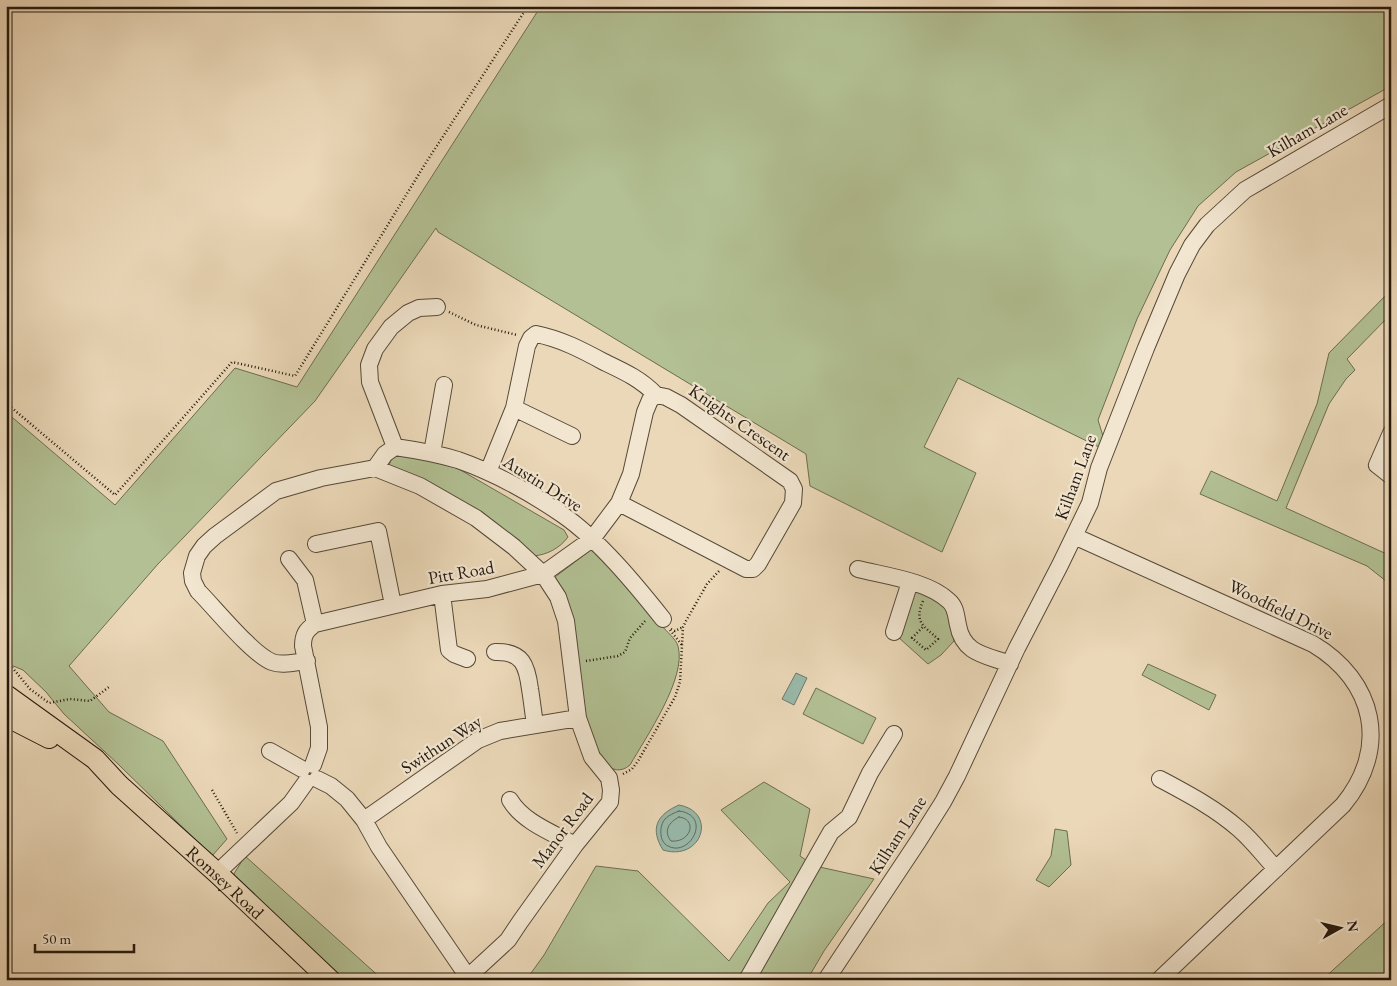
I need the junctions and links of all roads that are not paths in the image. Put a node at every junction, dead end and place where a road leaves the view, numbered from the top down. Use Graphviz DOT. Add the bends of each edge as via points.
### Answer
graph roads {
  1 [pos="1391,104"];
  2 [pos="437,307"];
  3 [pos="444,386"];
  4 [pos="656,394"];
  5 [pos="514,408"];
  6 [pos="1391,433"];
  7 [pos="572,436"];
  8 [pos="395,447"];
  9 [pos="432,453"];
  10 [pos="375,468"];
  11 [pos="488,472"];
  12 [pos="1391,476"];
  13 [pos="619,503"];
  14 [pos="1074,536"];
  15 [pos="592,540"];
  16 [pos="316,544"];
  17 [pos="290,559"];
  18 [pos="858,569"];
  19 [pos="543,574"];
  20 [pos="910,582"];
  21 [pos="442,594"];
  22 [pos="393,605"];
  23 [pos="663,619"];
  24 [pos="315,624"];
  25 [pos="894,632"];
  26 [pos="496,652"];
  27 [pos="467,659"];
  28 [pos="307,661"];
  29 [pos="1010,664"];
  30 [pos="6,695"];
  31 [pos="6,716"];
  32 [pos="578,718"];
  33 [pos="535,724"];
  34 [pos="894,734"];
  35 [pos="270,750"];
  36 [pos="310,774"];
  37 [pos="1160,779"];
  38 [pos="119,785"];
  39 [pos="510,800"];
  40 [pos="364,820"];
  41 [pos="575,845"];
  42 [pos="1276,869"];
  43 [pos="217,873"];
  44 [pos="469,978"];
  45 [pos="330,980"];
  46 [pos="746,980"];
  47 [pos="826,980"];
  48 [pos="1159,980"];
  1 -- 14 [label="street, Kilham Lane" via="1244,190 1207,225 1192,245 1177,274 1099,468 1090,503"];
  2 -- 8 [label="street" via="419,308 391,327 375,349 369,365 370,382"];
  3 -- 9 [label="street"];
  4 -- 5 [label="street" via="634,377 574,345 536,334 527,346"];
  4 -- 13 [label="street, Pitt Road" via="645,412 631,474"];
  4 -- 13 [label="street, Knights Crescent" via="681,405 790,482 794,490 793,503 758,564 754,569 746,570"];
  5 -- 7 [label="street"];
  5 -- 11 [label="street"];
  6 -- 12 [label="street" via="1377,465"];
  8 -- 9 [label="street, Austin Drive"];
  8 -- 10 [label="street"];
  9 -- 11 [label="street, Austin Drive"];
  10 -- 19 [label="street, Manor Road" via="420,486 476,518"];
  10 -- 28 [label="street" via="276,491 215,536 197,556 192,573 198,591 256,652 272,662"];
  11 -- 15 [label="street, Austin Drive" via="564,516"];
  13 -- 15 [label="street, Pitt Road"];
  14 -- 29 [label="street, Kilham Lane"];
  14 -- 42 [label="street, Woodfield Drive" via="1313,644 1336,660 1360,689 1366,704 1370,739 1360,781 1343,804"];
  15 -- 19 [label="street, Pitt Road"];
  15 -- 23 [label="street, Austin Drive"];
  16 -- 22 [label="street" via="378,531"];
  17 -- 24 [label="street" via="305,580"];
  18 -- 20 [label="street"];
  19 -- 21 [label="street, Pitt Road" via="487,589"];
  19 -- 32 [label="street, Manor Road" via="558,597 566,621"];
  20 -- 25 [label="street"];
  20 -- 29 [label="street" via="943,596 955,608 959,631 969,648"];
  21 -- 22 [label="street, Pitt Road"];
  21 -- 27 [label="street" via="449,650"];
  22 -- 24 [label="street, Pitt Road"];
  24 -- 28 [label="street" via="303,638"];
  26 -- 33 [label="street" via="510,653 525,664"];
  28 -- 36 [label="street" via="319,727 319,748"];
  29 -- 47 [label="street, Kilham Lane" via="943,802"];
  30 -- 38 [label="main road, Romsey Road" via="95,759"];
  31 -- 38 [label="main road, Romsey Road" via="57,742"];
  32 -- 33 [label="street, Swithun Way"];
  32 -- 41 [label="street, Manor Road" via="592,758 609,778 611,790 610,802"];
  33 -- 40 [label="street, Swithun Way" via="500,731 478,740"];
  34 -- 46 [label="street" via="870,773 849,817 831,832"];
  35 -- 36 [label="street, Manor Road"];
  36 -- 40 [label="street, Manor Road" via="347,799"];
  36 -- 43 [label="street" via="290,803"];
  37 -- 42 [label="street" via="1225,818"];
  38 -- 43 [label="main road, Romsey Road"];
  39 -- 41 [label="street" via="515,808 534,822"];
  40 -- 44 [label="street, Manor Road"];
  41 -- 44 [label="street, Manor Road" via="508,940"];
  42 -- 48 [label="street, Woodfield Drive"];
  43 -- 45 [label="main road, Romsey Road"];
}
